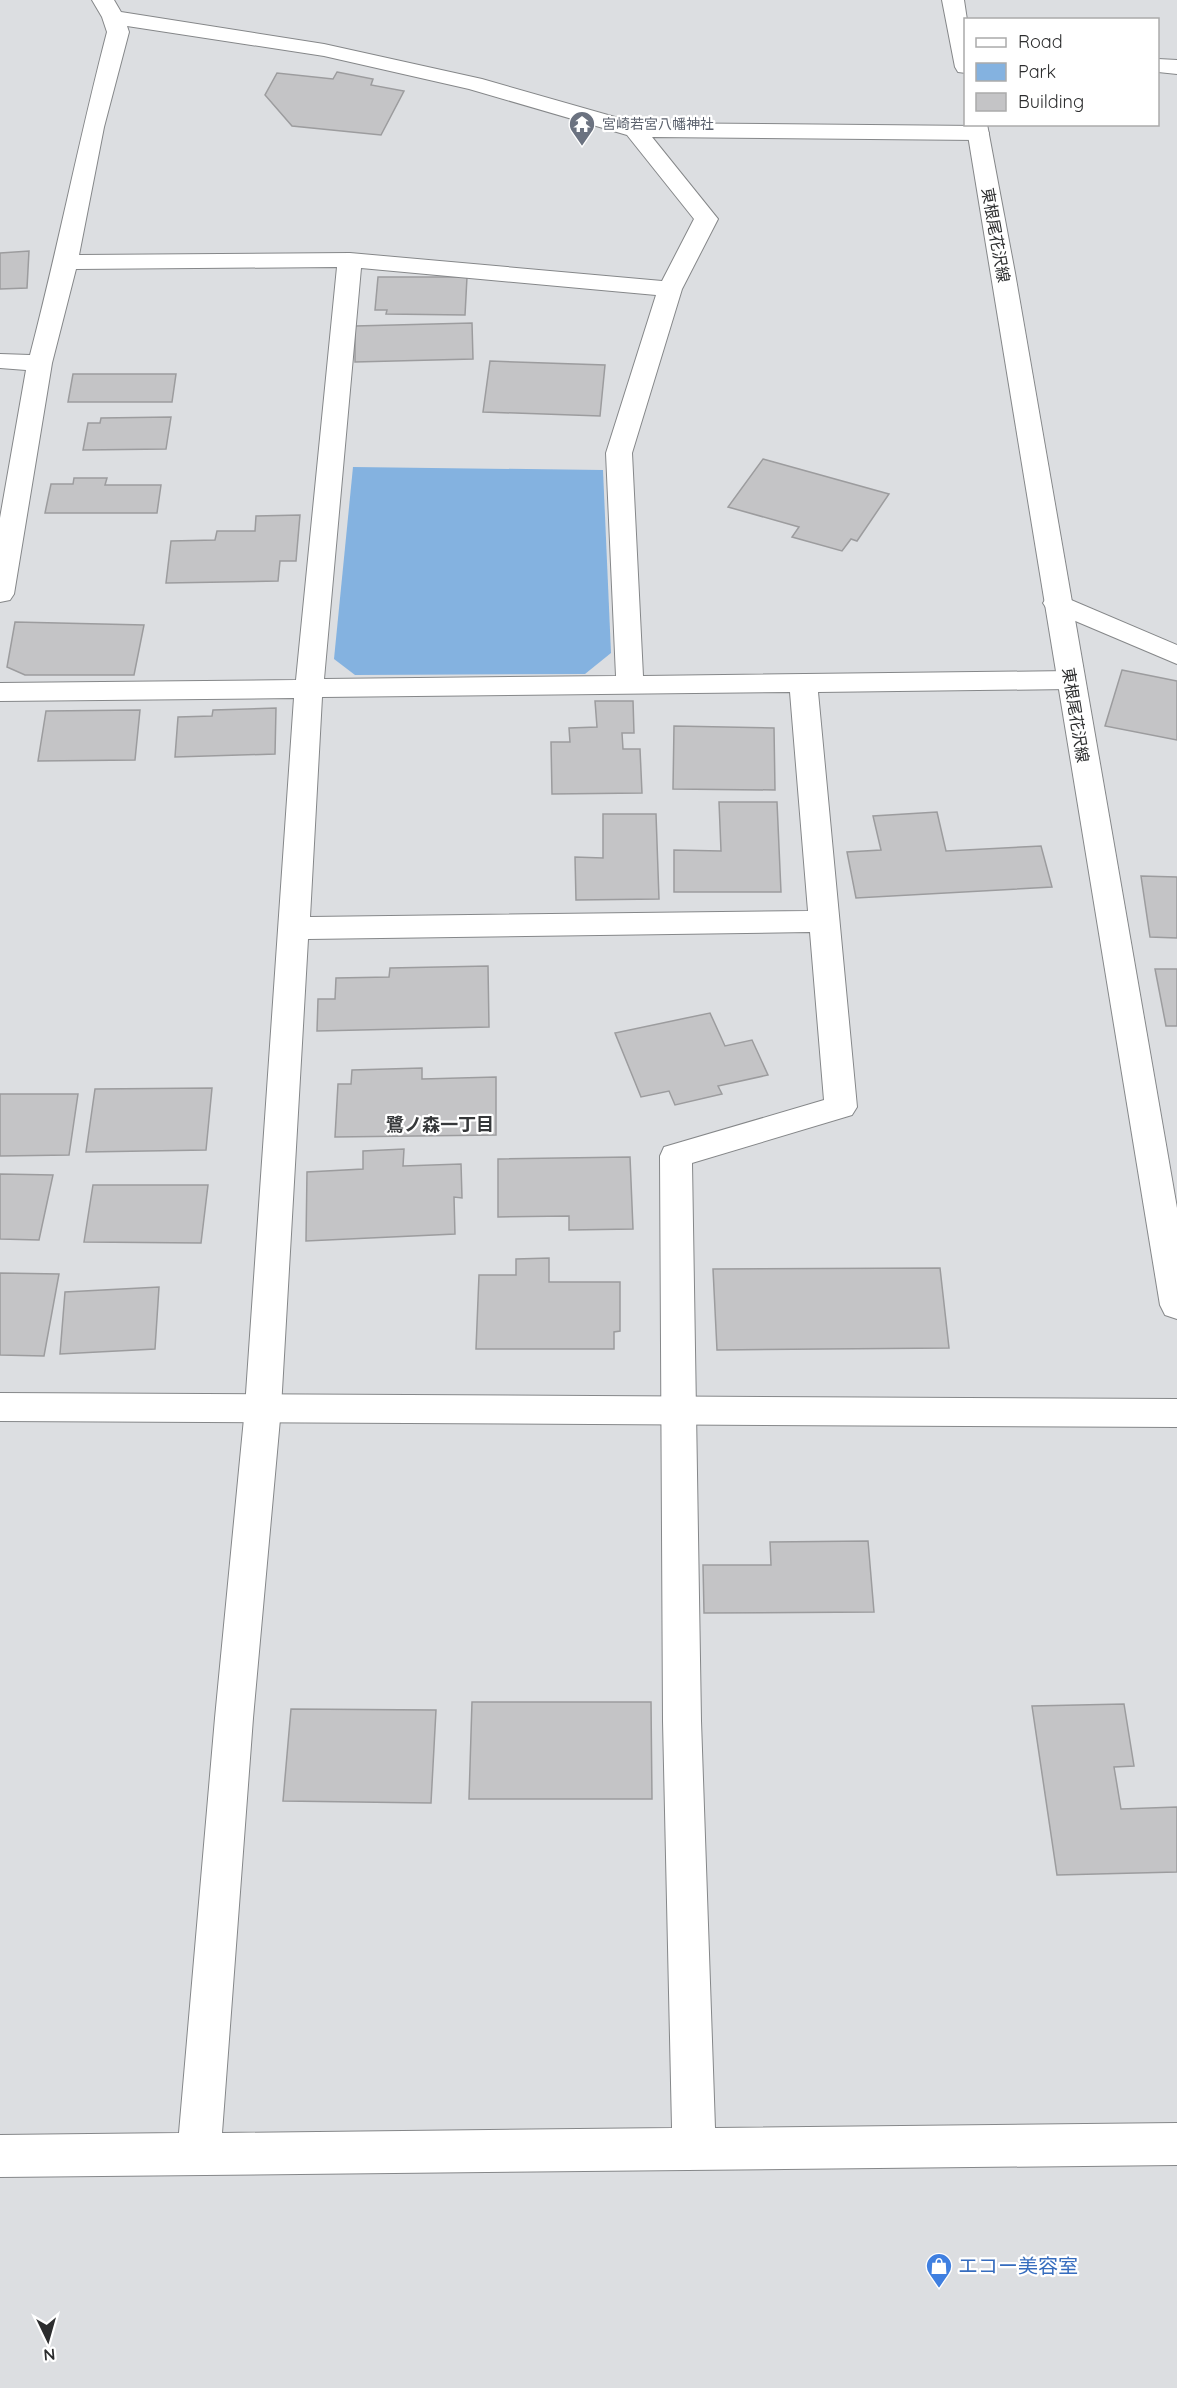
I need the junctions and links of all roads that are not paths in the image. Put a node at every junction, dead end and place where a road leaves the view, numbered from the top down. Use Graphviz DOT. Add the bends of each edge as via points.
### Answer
graph roads {
  1 [pos="953,0"];
  2 [pos="108,8"];
  3 [pos="964,55"];
  4 [pos="1159,66"];
  5 [pos="1177,67"];
  6 [pos="977,129"];
  7 [pos="636,130"];
  8 [pos="350,260"];
  9 [pos="66,262"];
  10 [pos="670,289"];
  11 [pos="0,361"];
  12 [pos="40,363"];
  13 [pos="0,594"];
  14 [pos="1057,603"];
  15 [pos="1177,655"];
  16 [pos="1070,680"];
  17 [pos="803,684"];
  18 [pos="630,686"];
  19 [pos="309,689"];
  20 [pos="0,692"];
  21 [pos="824,921"];
  22 [pos="295,928"];
  23 [pos="1177,1305"];
  24 [pos="0,1407"];
  25 [pos="263,1408"];
  26 [pos="679,1410"];
  27 [pos="1177,1413"];
  28 [pos="1177,2144"];
  29 [pos="694,2149"];
  30 [pos="199,2154"];
  31 [pos="0,2156"];
  1 -- 3 [label="street"];
  2 -- 7 [label="street" via="474,84"];
  2 -- 9 [label="street" via="118,32 93,127"];
  4 -- 5 [label="street"];
  6 -- 7 [label="street"];
  6 -- 14 [label="street, 東根尾花沢線"];
  7 -- 10 [label="street" via="706,219"];
  8 -- 9 [label="street"];
  8 -- 10 [label="street"];
  8 -- 19 [label="street"];
  9 -- 12 [label="street"];
  10 -- 18 [label="street" via="619,453"];
  11 -- 12 [label="street"];
  12 -- 13 [label="street"];
  14 -- 15 [label="street"];
  14 -- 16 [label="street, 東根尾花沢線"];
  16 -- 17 [label="street"];
  16 -- 23 [label="street, 東根尾花沢線"];
  17 -- 18 [label="street"];
  17 -- 21 [label="street"];
  18 -- 19 [label="street"];
  19 -- 20 [label="street"];
  19 -- 22 [label="street"];
  21 -- 22 [label="street"];
  21 -- 26 [label="street" via="841,1107 676,1156"];
  22 -- 25 [label="street"];
  24 -- 25 [label="street"];
  25 -- 26 [label="street"];
  25 -- 30 [label="street"];
  26 -- 27 [label="street"];
  26 -- 29 [label="street" via="682,1721"];
  28 -- 29 [label="street"];
  29 -- 30 [label="street"];
  30 -- 31 [label="street"];
}
